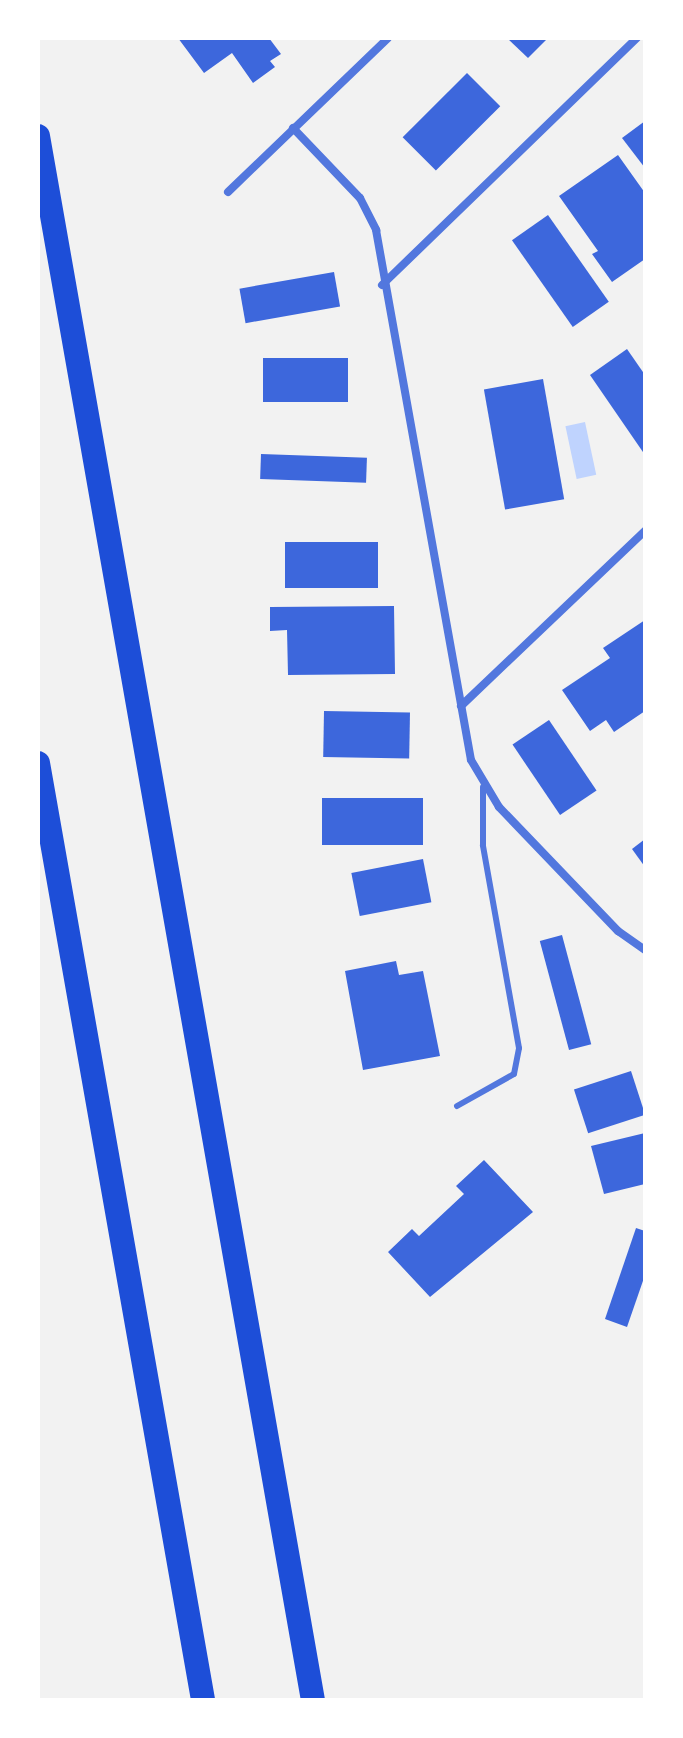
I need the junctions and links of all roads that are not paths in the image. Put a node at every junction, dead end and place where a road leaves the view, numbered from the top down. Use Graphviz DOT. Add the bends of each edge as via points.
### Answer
graph roads {
  1 [pos="388,38"];
  2 [pos="637,38"];
  3 [pos="293,128"];
  4 [pos="38,136"];
  5 [pos="228,192"];
  6 [pos="382,285"];
  7 [pos="645,531"];
  8 [pos="461,706"];
  9 [pos="38,763"];
  10 [pos="483,787"];
  11 [pos="645,950"];
  12 [pos="457,1106"];
  13 [pos="203,1700"];
  14 [pos="313,1700"];
  1 -- 3 [label="street"];
  2 -- 6 [label="street"];
  3 -- 5 [label="street"];
  3 -- 6 [label="street" via="360,198 376,230"];
  4 -- 14 [label="highway"];
  6 -- 8 [label="street"];
  7 -- 8 [label="street"];
  8 -- 10 [label="street" via="471,760"];
  9 -- 13 [label="highway"];
  10 -- 11 [label="street" via="618,931"];
  10 -- 12 [label="lane" via="483,845 519,1048 514,1074"];
}
